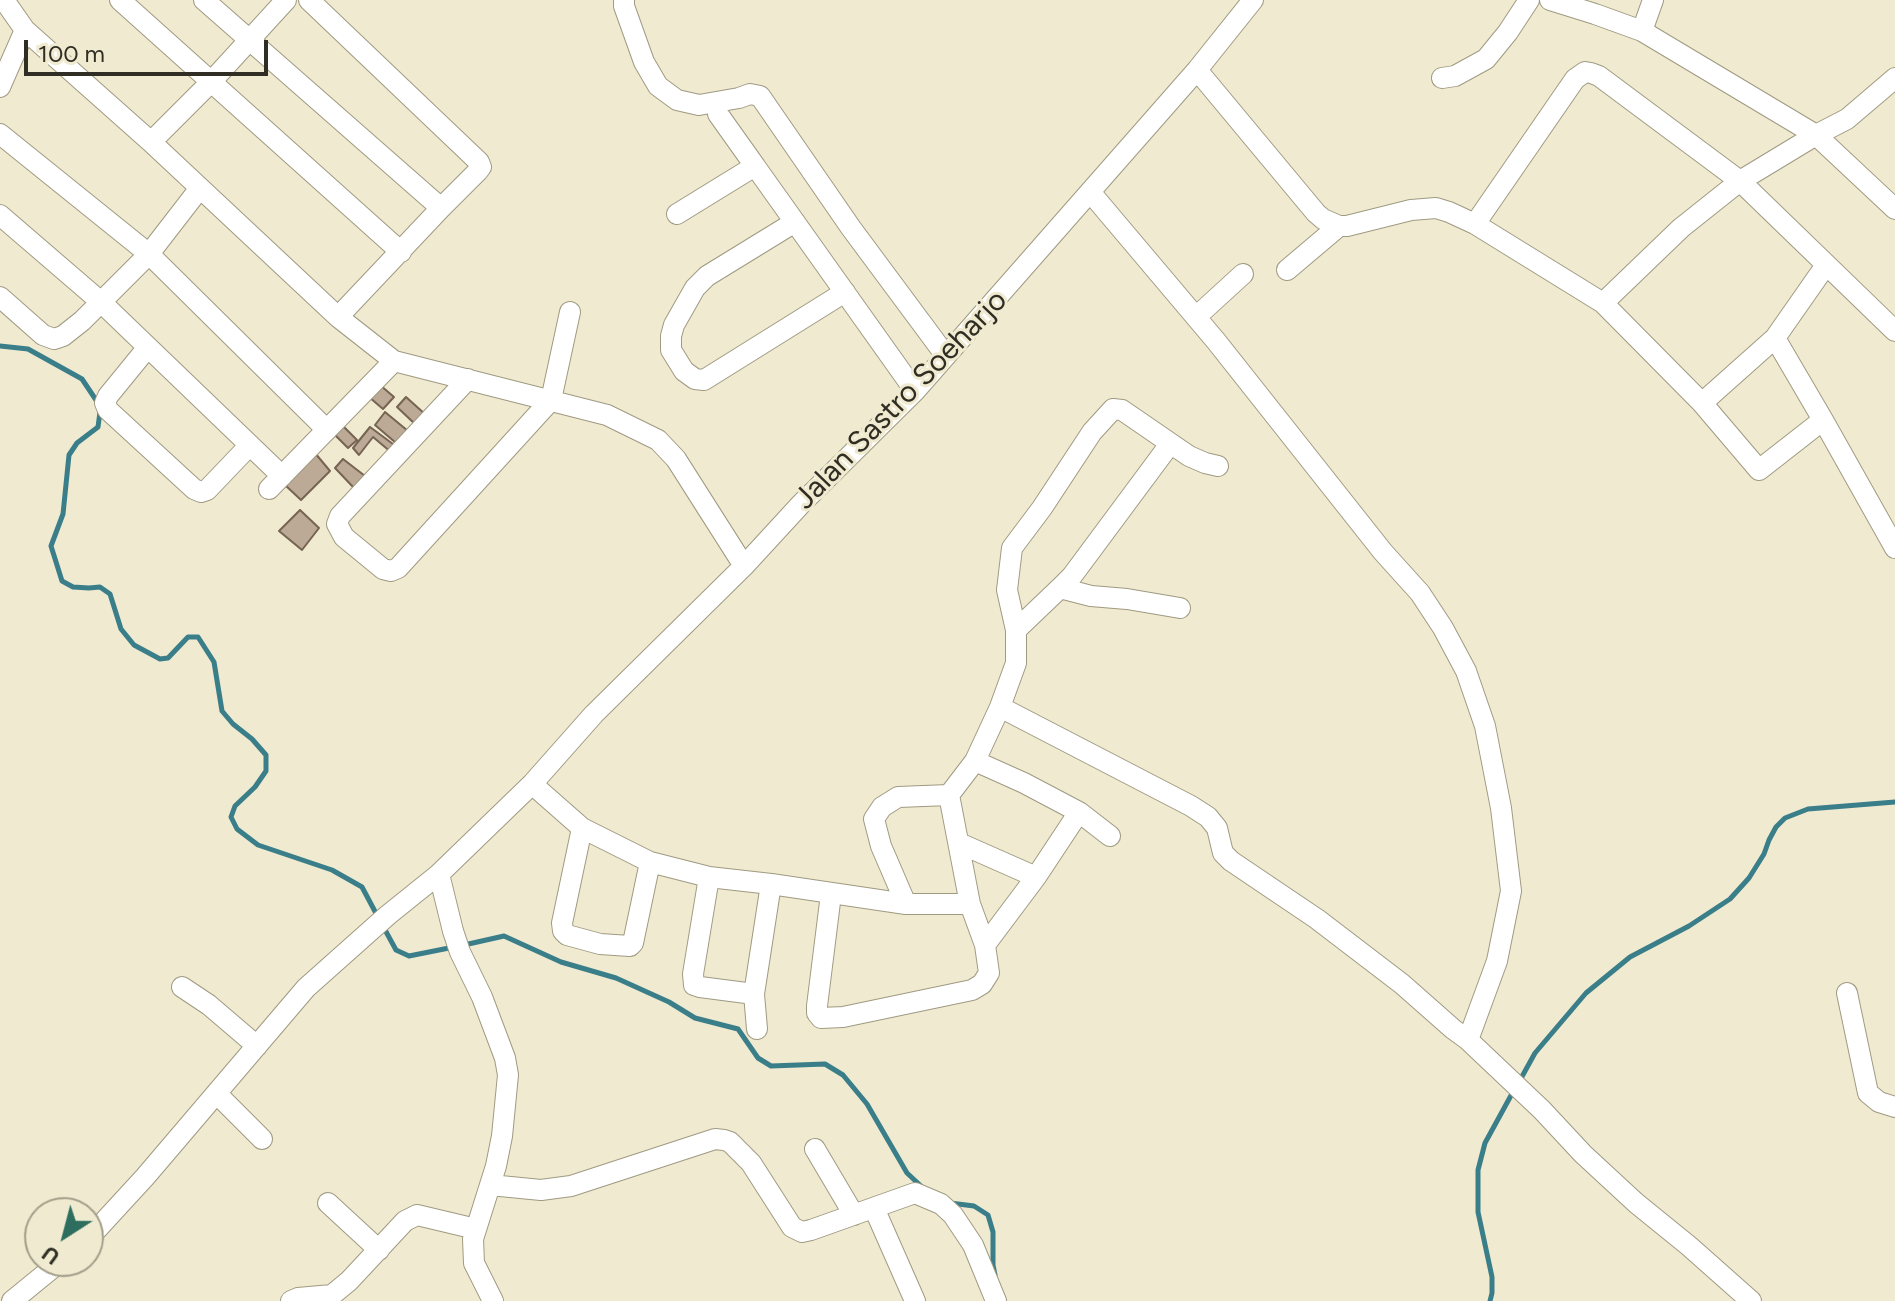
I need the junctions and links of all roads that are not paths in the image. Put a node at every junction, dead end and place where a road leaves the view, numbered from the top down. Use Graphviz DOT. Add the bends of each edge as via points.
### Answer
graph roads {
  1 [pos="4,0"];
  2 [pos="120,0"];
  3 [pos="204,0"];
  4 [pos="286,0"];
  5 [pos="309,0"];
  6 [pos="624,0"];
  7 [pos="1253,0"];
  8 [pos="1529,0"];
  9 [pos="1550,0"];
  10 [pos="1653,0"];
  11 [pos="25,30"];
  12 [pos="1642,31"];
  13 [pos="249,39"];
  14 [pos="1197,70"];
  15 [pos="1442,78"];
  16 [pos="1895,78"];
  17 [pos="211,82"];
  18 [pos="0,87"];
  19 [pos="718,114"];
  20 [pos="0,134"];
  21 [pos="1816,135"];
  22 [pos="151,142"];
  23 [pos="755,166"];
  24 [pos="1740,181"];
  25 [pos="200,188"];
  26 [pos="1091,193"];
  27 [pos="441,208"];
  28 [pos="1895,209"];
  29 [pos="677,214"];
  30 [pos="795,222"];
  31 [pos="3,223"];
  32 [pos="1475,224"];
  33 [pos="1339,226"];
  34 [pos="401,252"];
  35 [pos="149,254"];
  36 [pos="1826,265"];
  37 [pos="1287,270"];
  38 [pos="1243,274"];
  39 [pos="845,292"];
  40 [pos="0,297"];
  41 [pos="101,302"];
  42 [pos="1603,303"];
  43 [pos="570,312"];
  44 [pos="338,317"];
  45 [pos="1196,317"];
  46 [pos="1895,331"];
  47 [pos="1775,338"];
  48 [pos="148,347"];
  49 [pos="946,356"];
  50 [pos="394,361"];
  51 [pos="468,379"];
  52 [pos="915,391"];
  53 [pos="551,400"];
  54 [pos="1702,403"];
  55 [pos="1823,420"];
  56 [pos="327,430"];
  57 [pos="1170,444"];
  58 [pos="249,446"];
  59 [pos="1218,466"];
  60 [pos="1895,548"];
  61 [pos="744,566"];
  62 [pos="1060,588"];
  63 [pos="1180,608"];
  64 [pos="1016,630"];
  65 [pos="1000,707"];
  66 [pos="975,761"];
  67 [pos="532,784"];
  68 [pos="949,795"];
  69 [pos="1079,812"];
  70 [pos="582,828"];
  71 [pos="1110,836"];
  72 [pos="959,843"];
  73 [pos="650,862"];
  74 [pos="439,874"];
  75 [pos="709,877"];
  76 [pos="1036,877"];
  77 [pos="771,884"];
  78 [pos="831,894"];
  79 [pos="906,904"];
  80 [pos="970,904"];
  81 [pos="985,945"];
  82 [pos="182,987"];
  83 [pos="1847,993"];
  84 [pos="754,994"];
  85 [pos="757,1029"];
  86 [pos="1468,1040"];
  87 [pos="257,1046"];
  88 [pos="217,1094"];
  89 [pos="1895,1107"];
  90 [pos="262,1139"];
  91 [pos="815,1149"];
  92 [pos="490,1185"];
  93 [pos="328,1203"];
  94 [pos="874,1208"];
  95 [pos="854,1215"];
  96 [pos="104,1222"];
  97 [pos="476,1229"];
  98 [pos="379,1250"];
  99 [pos="41,1277"];
  100 [pos="0,1289"];
  101 [pos="12,1301"];
  102 [pos="291,1301"];
  103 [pos="493,1301"];
  104 [pos="915,1301"];
  105 [pos="996,1301"];
  106 [pos="1751,1301"];
  1 -- 11 [label="street"];
  2 -- 17 [label="street"];
  3 -- 13 [label="street"];
  4 -- 13 [label="street"];
  5 -- 27 [label="street" via="479,162 478,171"];
  6 -- 49 [label="street" via="644,62 658,86 677,100 699,105 760,96"];
  7 -- 14 [label="street, Jalan Sastro Soeharjo"];
  8 -- 15 [label="street" via="1486,59"];
  9 -- 12 [label="street"];
  10 -- 12 [label="street"];
  11 -- 18 [label="street"];
  11 -- 22 [label="street"];
  12 -- 21 [label="street"];
  13 -- 17 [label="street"];
  13 -- 27 [label="street"];
  14 -- 26 [label="street, Jalan Sastro Soeharjo"];
  14 -- 33 [label="street" via="1316,213"];
  16 -- 21 [label="street" via="1847,119"];
  17 -- 22 [label="street"];
  17 -- 34 [label="street"];
  19 -- 23 [label="street"];
  20 -- 35 [label="street"];
  21 -- 24 [label="street"];
  21 -- 28 [label="street"];
  22 -- 25 [label="street"];
  23 -- 29 [label="street"];
  23 -- 30 [label="street"];
  24 -- 32 [label="street" via="1599,76 1585,72"];
  24 -- 36 [label="street"];
  24 -- 42 [label="street" via="1681,228"];
  25 -- 35 [label="street"];
  25 -- 44 [label="street"];
  26 -- 45 [label="street"];
  26 -- 49 [label="street, Jalan Sastro Soeharjo"];
  27 -- 34 [label="street"];
  30 -- 39 [label="street"];
  30 -- 39 [label="street" via="695,288 671,336 671,350 684,371 704,380"];
  31 -- 41 [label="street"];
  32 -- 33 [label="street" via="1423,208"];
  32 -- 42 [label="street"];
  33 -- 37 [label="street"];
  34 -- 44 [label="street"];
  35 -- 41 [label="street"];
  35 -- 56 [label="street"];
  36 -- 46 [label="street"];
  36 -- 47 [label="street"];
  38 -- 45 [label="street"];
  39 -- 52 [label="street"];
  40 -- 41 [label="street" via="54,339"];
  41 -- 48 [label="street"];
  42 -- 54 [label="street"];
  43 -- 53 [label="street"];
  44 -- 50 [label="street"];
  45 -- 86 [label="street" via="1420,593 1466,671 1488,740 1511,891 1497,961"];
  47 -- 54 [label="street"];
  47 -- 55 [label="street"];
  48 -- 58 [label="street"];
  48 -- 58 [label="street" via="108,396 108,410 201,492"];
  49 -- 52 [label="street, Jalan Sastro Soeharjo"];
  50 -- 51 [label="street"];
  50 -- 56 [label="street"];
  51 -- 53 [label="street"];
  51 -- 53 [label="street" via="340,516 337,524 344,537 383,569 398,568"];
  52 -- 61 [label="street, Jalan Sastro Soeharjo"];
  53 -- 61 [label="street" via="607,415 658,440 676,459"];
  54 -- 55 [label="street" via="1759,470"];
  55 -- 60 [label="street"];
  56 -- 58 [label="street" via="275,482"];
  57 -- 59 [label="street"];
  57 -- 62 [label="street"];
  57 -- 64 [label="street" via="1122,410 1113,409 1092,432 1012,548 1007,590"];
  61 -- 67 [label="street, Jalan Sastro Soeharjo" via="594,714"];
  62 -- 63 [label="street"];
  62 -- 64 [label="street"];
  64 -- 65 [label="street" via="1016,663"];
  65 -- 66 [label="street"];
  65 -- 86 [label="street" via="1208,817 1231,861 1317,919"];
  66 -- 68 [label="street"];
  66 -- 69 [label="street"];
  67 -- 70 [label="street"];
  67 -- 74 [label="street, Jalan Sastro Soeharjo"];
  68 -- 72 [label="street"];
  68 -- 79 [label="street" via="898,797 874,819"];
  69 -- 71 [label="street"];
  69 -- 76 [label="street"];
  70 -- 73 [label="street"];
  70 -- 73 [label="street" via="562,923 567,935 630,946"];
  72 -- 76 [label="street"];
  72 -- 80 [label="street"];
  73 -- 75 [label="street"];
  74 -- 87 [label="street, Jalan Sastro Soeharjo" via="306,988"];
  74 -- 92 [label="street" via="460,952 507,1066 502,1136"];
  75 -- 77 [label="street"];
  75 -- 84 [label="street" via="694,985"];
  76 -- 81 [label="street"];
  77 -- 78 [label="street"];
  77 -- 84 [label="street"];
  78 -- 79 [label="street"];
  78 -- 81 [label="street" via="817,1006 821,1018 972,990 989,973"];
  79 -- 80 [label="street"];
  80 -- 81 [label="street"];
  82 -- 87 [label="street"];
  83 -- 89 [label="street" via="1868,1093"];
  84 -- 85 [label="street"];
  86 -- 106 [label="street" via="1636,1203"];
  87 -- 88 [label="street, Jalan Sastro Soeharjo"];
  88 -- 90 [label="street"];
  88 -- 96 [label="street, Jalan Sastro Soeharjo"];
  91 -- 95 [label="street"];
  92 -- 95 [label="street" via="541,1190 571,1186 715,1139 730,1142 751,1163 792,1227 802,1232"];
  92 -- 97 [label="street"];
  93 -- 98 [label="street"];
  94 -- 95 [label="street"];
  94 -- 104 [label="street"];
  94 -- 105 [label="street" via="915,1193 941,1204 973,1245"];
  97 -- 98 [label="street" via="417,1215"];
  97 -- 103 [label="street" via="474,1263"];
  98 -- 102 [label="street" via="332,1295"];
  99 -- 101 [label="street"];
  100 -- 101 [label="street"];
}
